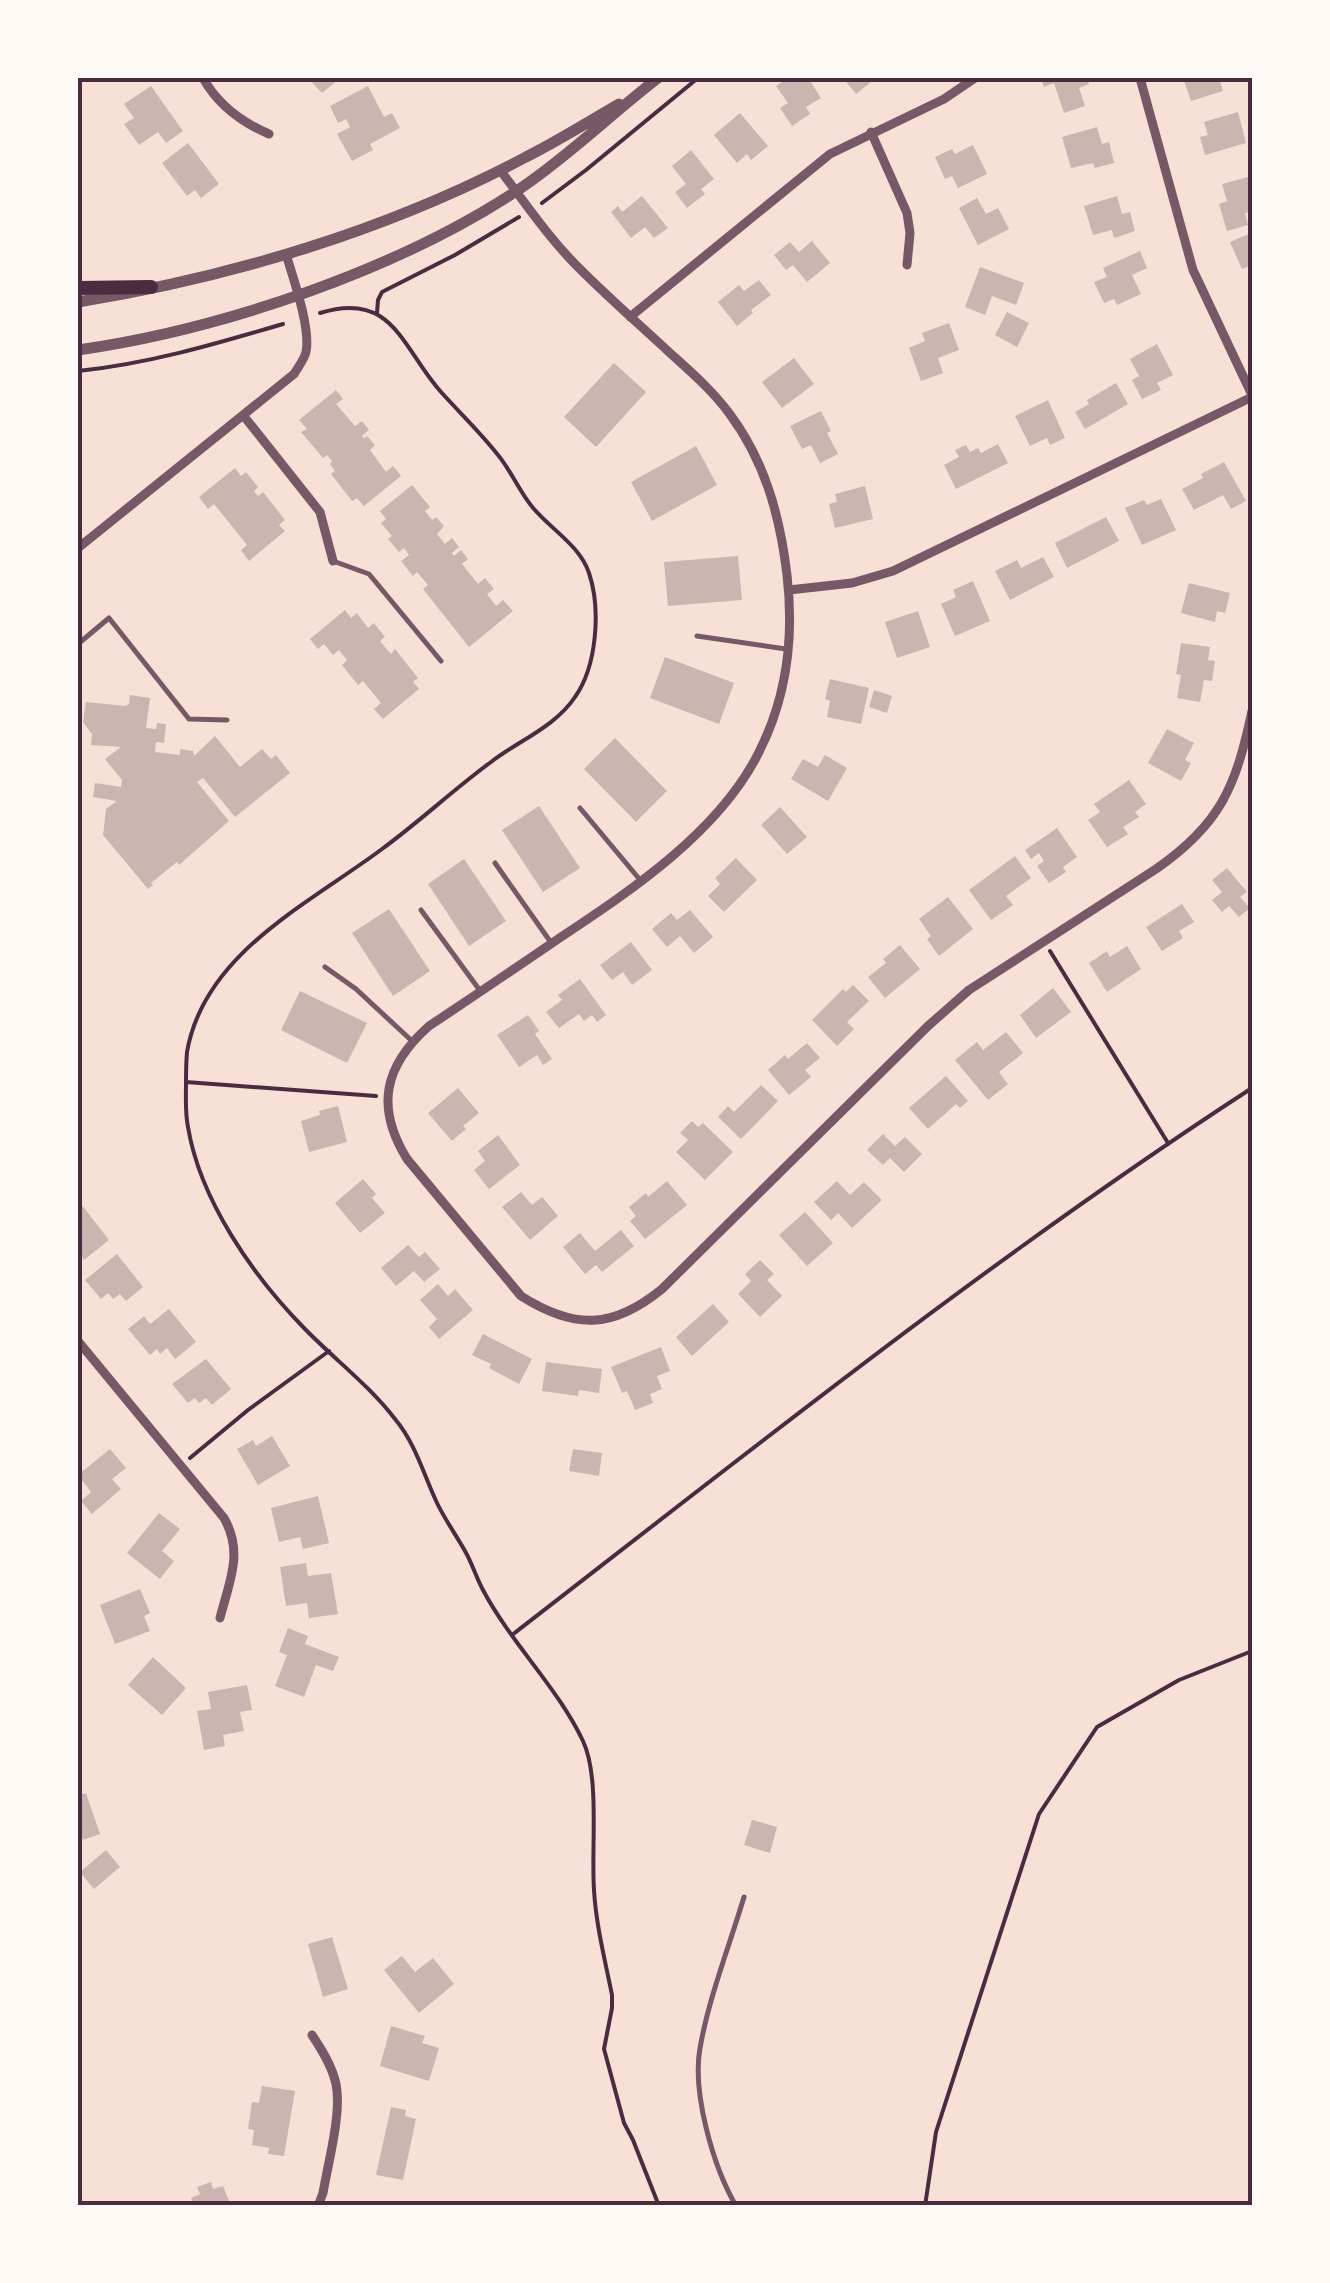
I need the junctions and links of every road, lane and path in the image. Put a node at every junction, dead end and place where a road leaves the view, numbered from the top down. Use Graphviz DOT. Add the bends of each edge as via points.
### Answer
graph roads {
  1 [pos="203,78"];
  2 [pos="658,78"];
  3 [pos="698,78"];
  4 [pos="975,78"];
  5 [pos="1140,78"];
  6 [pos="640,92"];
  7 [pos="871,132"];
  8 [pos="269,134"];
  9 [pos="500,170"];
  10 [pos="516,191"];
  11 [pos="540,204"];
  12 [pos="520,217"];
  13 [pos="286,254"];
  14 [pos="907,265"];
  15 [pos="151,287"];
  16 [pos="78,288"];
  17 [pos="298,294"];
  18 [pos="78,302"];
  19 [pos="320,313"];
  20 [pos="630,316"];
  21 [pos="282,324"];
  22 [pos="78,350"];
  23 [pos="78,371"];
  24 [pos="1252,396"];
  25 [pos="242,415"];
  26 [pos="78,548"];
  27 [pos="333,561"];
  28 [pos="789,590"];
  29 [pos="697,636"];
  30 [pos="78,644"];
  31 [pos="789,649"];
  32 [pos="441,662"];
  33 [pos="1252,711"];
  34 [pos="226,720"];
  35 [pos="580,808"];
  36 [pos="495,863"];
  37 [pos="641,882"];
  38 [pos="421,910"];
  39 [pos="1044,941"];
  40 [pos="552,944"];
  41 [pos="325,967"];
  42 [pos="481,992"];
  43 [pos="412,1041"];
  44 [pos="186,1082"];
  45 [pos="1252,1088"];
  46 [pos="388,1097"];
  47 [pos="1168,1143"];
  48 [pos="78,1341"];
  49 [pos="329,1352"];
  50 [pos="181,1465"];
  51 [pos="220,1618"];
  52 [pos="512,1634"];
  53 [pos="1252,1651"];
  54 [pos="744,1898"];
  55 [pos="312,2034"];
  56 [pos="318,2206"];
  57 [pos="736,2206"];
  58 [pos="925,2206"];
  1 -- 8 [label="street" via="231,112"];
  2 -- 6 [label="street"];
  3 -- 11 [label="path"];
  4 -- 7 [label="street"];
  5 -- 24 [label="street" via="1193,270"];
  6 -- 9 [label="street"];
  6 -- 10 [label="street"];
  7 -- 14 [label="street" via="907,212"];
  7 -- 20 [label="street" via="810,169"];
  9 -- 10 [label="street"];
  9 -- 13 [label="street"];
  10 -- 17 [label="street" via="426,241"];
  10 -- 20 [label="street" via="578,267"];
  12 -- 19 [label="path" via="382,292 377,314 350,307"];
  13 -- 15 [label="street"];
  13 -- 17 [label="street"];
  15 -- 16 [label="main road"];
  15 -- 18 [label="street"];
  17 -- 22 [label="street" via="224,319"];
  17 -- 25 [label="street" via="306,338 301,363"];
  20 -- 28 [label="street" via="709,389 751,447 778,519"];
  21 -- 23 [label="path" via="191,352"];
  24 -- 28 [label="street" via="893,571"];
  25 -- 26 [label="street"];
  25 -- 27 [label="street" via="320,512"];
  27 -- 32 [label="lane" via="370,574"];
  28 -- 31 [label="street"];
  29 -- 31 [label="lane"];
  30 -- 34 [label="lane" via="109,618 189,720"];
  31 -- 37 [label="street" via="772,722 743,778 709,820"];
  33 -- 39 [label="street" via="1230,788 1202,831"];
  35 -- 37 [label="lane"];
  36 -- 40 [label="lane"];
  37 -- 40 [label="street"];
  38 -- 42 [label="lane"];
  39 -- 46 [label="street" via="969,990 662,1289 609,1319 542,1309 507,1282 406,1159 393,1137"];
  39 -- 47 [label="path"];
  40 -- 42 [label="street"];
  41 -- 43 [label="lane"];
  42 -- 43 [label="street"];
  43 -- 46 [label="street"];
  44 -- 46 [label="path"];
  45 -- 47 [label="path"];
  47 -- 52 [label="path" via="917,1324"];
  48 -- 50 [label="street"];
  49 -- 50 [label="path"];
  50 -- 51 [label="street" via="232,1532 234,1563"];
  53 -- 58 [label="path" via="1179,1680 1097,1727 1039,1814 936,2132"];
  54 -- 57 [label="lane" via="698,2068 716,2165"];
  55 -- 56 [label="street" via="329,2064 338,2102"];
}
